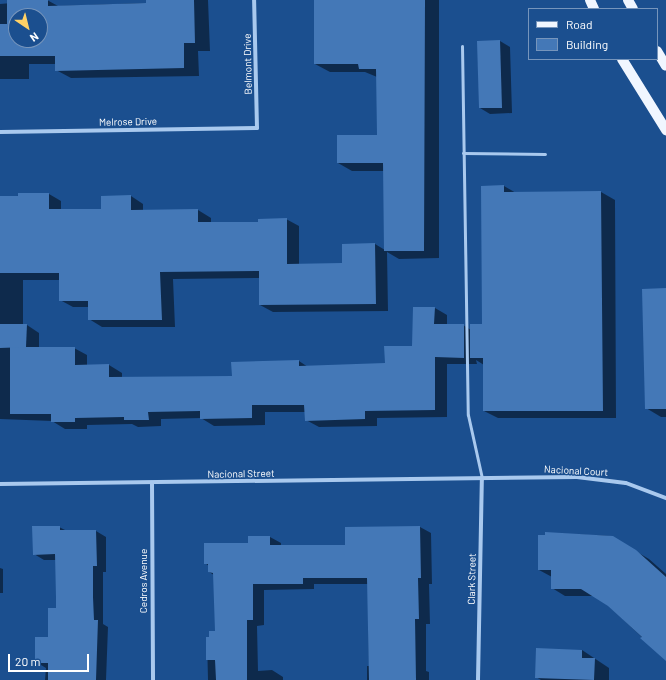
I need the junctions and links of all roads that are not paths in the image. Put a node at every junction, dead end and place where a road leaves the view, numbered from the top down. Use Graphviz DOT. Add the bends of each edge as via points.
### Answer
graph roads {
  1 [pos="254,0"];
  2 [pos="462,46"];
  3 [pos="658,53"];
  4 [pos="623,60"];
  5 [pos="666,66"];
  6 [pos="257,128"];
  7 [pos="666,130"];
  8 [pos="0,132"];
  9 [pos="463,153"];
  10 [pos="545,154"];
  11 [pos="482,478"];
  12 [pos="152,483"];
  13 [pos="0,484"];
  14 [pos="666,498"];
  15 [pos="153,680"];
  16 [pos="478,680"];
  1 -- 6 [label="street, Belmont Drive"];
  2 -- 9 [label="lane"];
  3 -- 5 [label="main road"];
  4 -- 7 [label="main road"];
  6 -- 8 [label="street, Melrose Drive"];
  9 -- 10 [label="lane"];
  9 -- 11 [label="lane" via="468,415"];
  11 -- 12 [label="street, Nacional Street"];
  11 -- 14 [label="street, Nacional Court" via="602,479 626,483"];
  11 -- 16 [label="street, Clark Street"];
  12 -- 13 [label="street, Nacional Street"];
  12 -- 15 [label="street, Cedros Avenue"];
}
